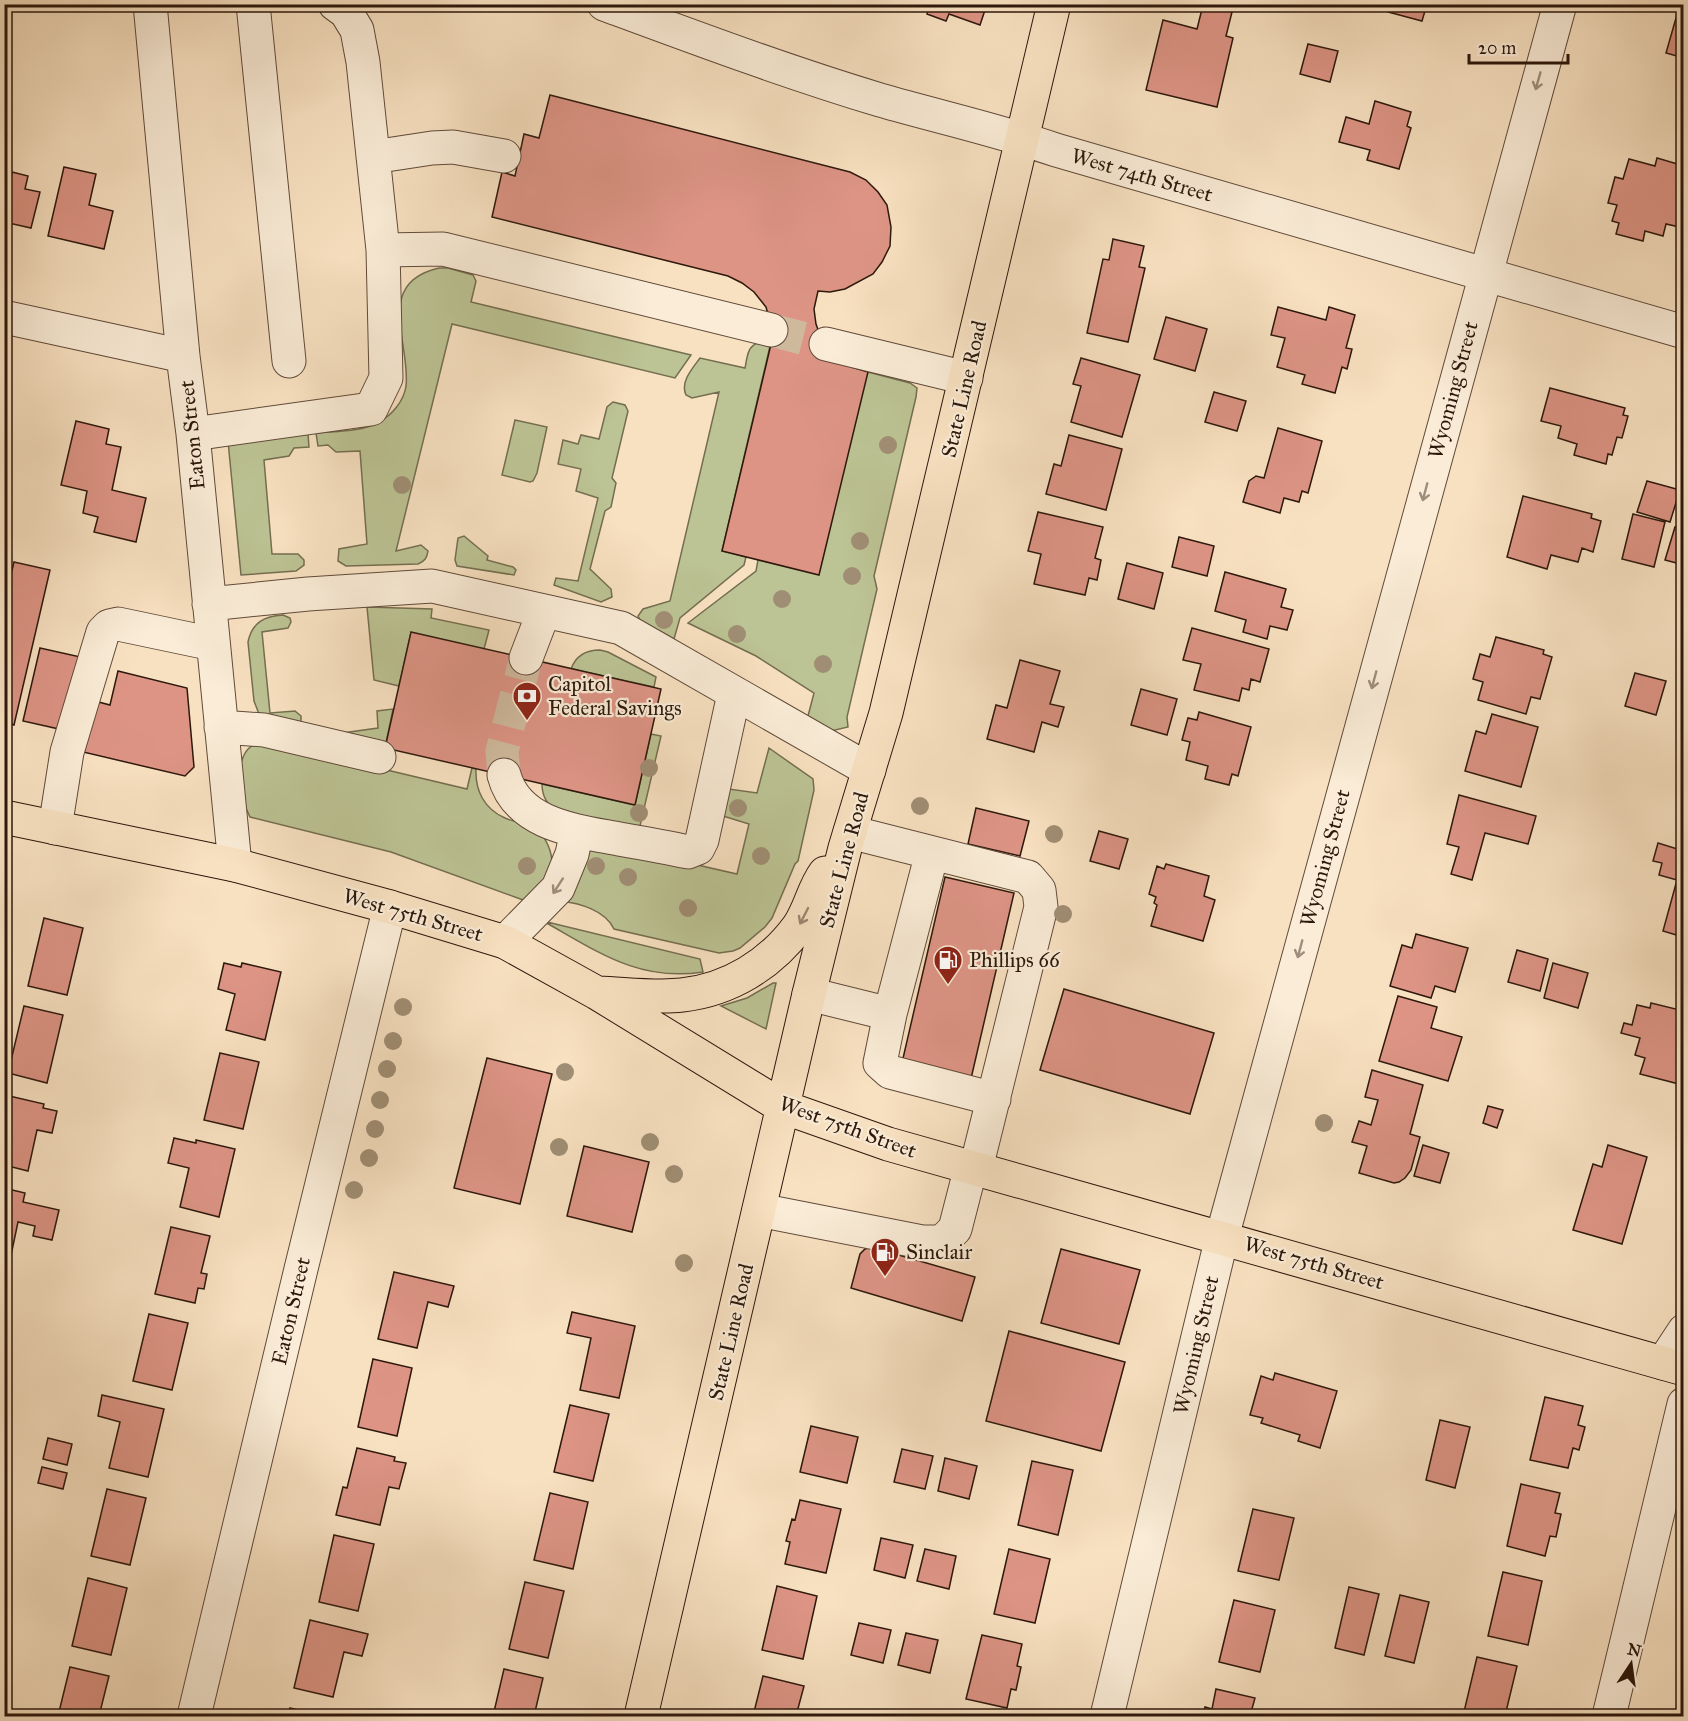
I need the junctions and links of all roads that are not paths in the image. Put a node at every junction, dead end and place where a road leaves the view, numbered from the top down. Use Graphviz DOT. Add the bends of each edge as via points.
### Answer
graph roads {
  1 [pos="150,4"];
  2 [pos="253,4"];
  3 [pos="335,4"];
  4 [pos="604,4"];
  5 [pos="1054,4"];
  6 [pos="1560,4"];
  7 [pos="1023,139"];
  8 [pos="504,156"];
  9 [pos="373,157"];
  10 [pos="383,250"];
  11 [pos="1485,273"];
  12 [pos="4,317"];
  13 [pos="771,330"];
  14 [pos="1683,332"];
  15 [pos="826,344"];
  16 [pos="183,356"];
  17 [pos="289,361"];
  18 [pos="966,378"];
  19 [pos="193,434"];
  20 [pos="209,604"];
  21 [pos="544,611"];
  22 [pos="213,644"];
  23 [pos="526,658"];
  24 [pos="734,693"];
  25 [pos="221,727"];
  26 [pos="379,757"];
  27 [pos="869,770"];
  28 [pos="504,775"];
  29 [pos="4,817"];
  30 [pos="55,828"];
  31 [pos="577,831"];
  32 [pos="847,840"];
  33 [pos="932,853"];
  34 [pos="235,865"];
  35 [pos="390,907"];
  36 [pos="505,942"];
  37 [pos="597,993"];
  38 [pos="809,994"];
  39 [pos="890,1014"];
  40 [pos="994,1099"];
  41 [pos="783,1107"];
  42 [pos="974,1168"];
  43 [pos="759,1210"];
  44 [pos="1222,1237"];
  45 [pos="1683,1331"];
  46 [pos="1673,1366"];
  47 [pos="1683,1404"];
  48 [pos="194,1716"];
  49 [pos="641,1716"];
  50 [pos="1107,1716"];
  51 [pos="1609,1716"];
  1 -- 16 [label="street, Eaton Street"];
  2 -- 17 [label="street"];
  3 -- 9 [label="street" via="346,12 357,30"];
  4 -- 7 [label="street, West 74th Street" via="786,70"];
  5 -- 7 [label="main road, State Line Road"];
  6 -- 11 [label="street, Wyoming Street, one-way"];
  7 -- 11 [label="street, West 74th Street"];
  7 -- 18 [label="main road, State Line Road"];
  8 -- 9 [label="street" via="453,147"];
  9 -- 10 [label="street"];
  10 -- 13 [label="street" via="443,249"];
  10 -- 19 [label="street" via="386,378 371,409"];
  11 -- 14 [label="street, West 74th Street"];
  11 -- 44 [label="street, Wyoming Street, one-way"];
  12 -- 16 [label="street"];
  15 -- 18 [label="street"];
  16 -- 19 [label="street, Eaton Street"];
  18 -- 27 [label="main road, State Line Road"];
  19 -- 20 [label="street, Eaton Street"];
  20 -- 21 [label="street" via="432,586"];
  20 -- 22 [label="street, Eaton Street"];
  21 -- 23 [label="street"];
  21 -- 24 [label="street" via="621,628"];
  22 -- 25 [label="street, Eaton Street"];
  22 -- 30 [label="street" via="118,624 103,632 67,752"];
  24 -- 27 [label="street"];
  24 -- 31 [label="street" via="698,848 688,852"];
  25 -- 26 [label="street" via="264,730"];
  25 -- 34 [label="street, Eaton Street"];
  27 -- 32 [label="main road, State Line Road"];
  28 -- 31 [label="street" via="506,786 528,811 542,820"];
  29 -- 30 [label="main road, West 75th Street"];
  30 -- 34 [label="main road, West 75th Street"];
  31 -- 36 [label="street, one-way" via="558,888"];
  32 -- 33 [label="street"];
  32 -- 37 [label="main road, one-way" via="787,942 752,971 709,990 681,995"];
  32 -- 38 [label="main road, State Line Road"];
  33 -- 39 [label="street"];
  33 -- 40 [label="street" via="1028,877 1039,890 1041,907"];
  34 -- 35 [label="main road, West 75th Street"];
  35 -- 36 [label="main road, West 75th Street"];
  35 -- 48 [label="street, Eaton Street"];
  36 -- 37 [label="main road, West 75th Street"];
  37 -- 41 [label="main road, West 75th Street"];
  38 -- 39 [label="street"];
  38 -- 41 [label="main road, State Line Road"];
  39 -- 40 [label="street" via="880,1063 890,1072"];
  40 -- 42 [label="street"];
  41 -- 42 [label="main road, West 75th Street"];
  41 -- 43 [label="main road, State Line Road"];
  42 -- 43 [label="street" via="955,1229 942,1242 922,1242"];
  42 -- 44 [label="main road, West 75th Street"];
  43 -- 49 [label="main road, State Line Road"];
  44 -- 46 [label="main road, West 75th Street"];
  44 -- 50 [label="street, Wyoming Street"];
  45 -- 46 [label="street"];
  47 -- 51 [label="street"];
}
